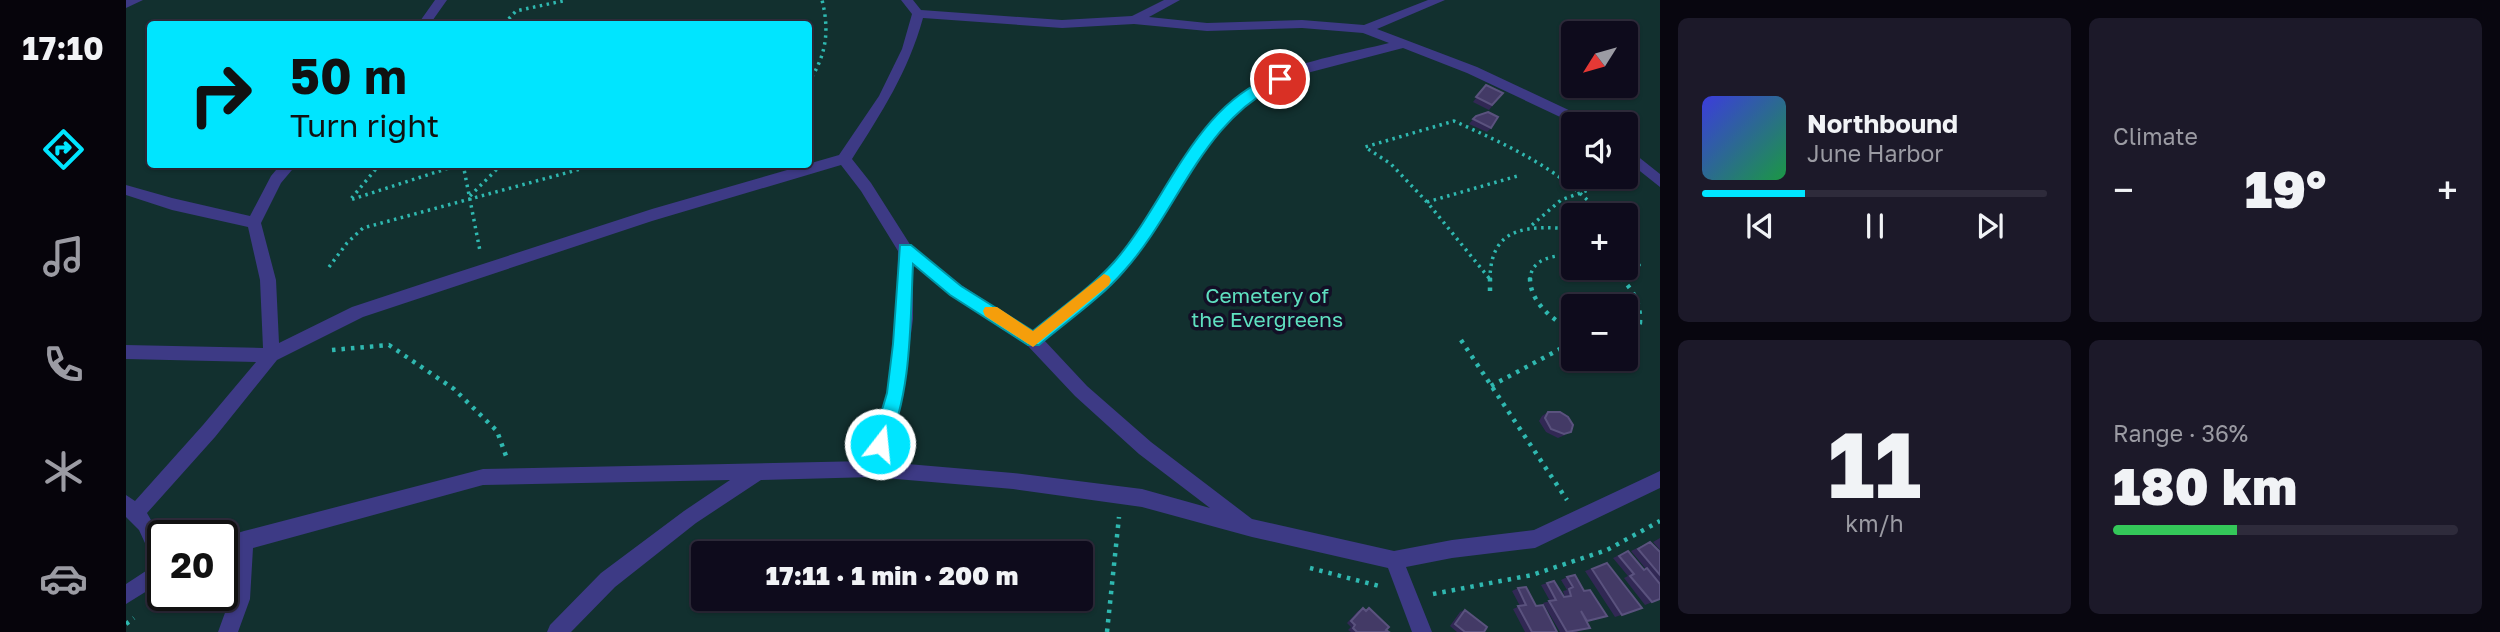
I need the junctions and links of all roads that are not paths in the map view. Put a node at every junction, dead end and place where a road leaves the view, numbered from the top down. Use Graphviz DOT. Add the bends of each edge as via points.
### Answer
graph roads {
  1 [pos="137,0"];
  2 [pos="440,0"];
  3 [pos="907,0"];
  4 [pos="1174,0"];
  5 [pos="1439,0"];
  6 [pos="126,4"];
  7 [pos="918,15"];
  8 [pos="1134,20"];
  9 [pos="426,21"];
  10 [pos="1365,29"];
  11 [pos="1403,44"];
  12 [pos="1561,112"];
  13 [pos="844,159"];
  14 [pos="1638,163"];
  15 [pos="286,168"];
  16 [pos="1660,182"];
  17 [pos="126,190"];
  18 [pos="254,223"];
  19 [pos="906,250"];
  20 [pos="1033,340"];
  21 [pos="126,352"];
  22 [pos="271,355"];
  23 [pos="873,469"];
  24 [pos="759,471"];
  25 [pos="1660,479"];
  26 [pos="131,509"];
  27 [pos="147,528"];
  28 [pos="1252,528"];
  29 [pos="244,540"];
  30 [pos="238,542"];
  31 [pos="1394,560"];
  32 [pos="147,581"];
  33 [pos="126,595"];
  34 [pos="228,632"];
  35 [pos="557,632"];
  36 [pos="1422,632"];
  1 -- 6 [label="lane"];
  2 -- 9 [label="lane"];
  3 -- 7 [label="lane"];
  4 -- 8 [label="lane"];
  5 -- 10 [label="lane"];
  7 -- 8 [label="lane" via="1062,23"];
  7 -- 13 [label="lane" via="908,50 885,98"];
  8 -- 10 [label="lane" via="1207,27 1302,24"];
  10 -- 11 [label="lane"];
  11 -- 12 [label="lane"];
  11 -- 20 [label="lane" via="1303,69 1257,89 1206,139 1119,267"];
  13 -- 19 [label="lane"];
  13 -- 22 [label="lane" via="483,269 358,312"];
  14 -- 16 [label="lane"];
  15 -- 18 [label="lane"];
  17 -- 18 [label="lane"];
  18 -- 22 [label="lane" via="268,280"];
  19 -- 20 [label="lane" via="956,290"];
  19 -- 23 [label="lane" via="905,319 895,393"];
  20 -- 28 [label="lane" via="1145,448"];
  21 -- 22 [label="lane"];
  22 -- 26 [label="lane" via="209,431"];
  23 -- 24 [label="lane"];
  23 -- 28 [label="lane" via="1142,498"];
  24 -- 29 [label="lane" via="483,477"];
  24 -- 35 [label="lane" via="608,580"];
  25 -- 31 [label="lane" via="1535,539"];
  26 -- 27 [label="lane"];
  28 -- 31 [label="lane"];
  29 -- 30 [label="lane"];
  29 -- 34 [label="lane" via="240,599"];
  31 -- 36 [label="lane"];
  32 -- 33 [label="lane"];
}
